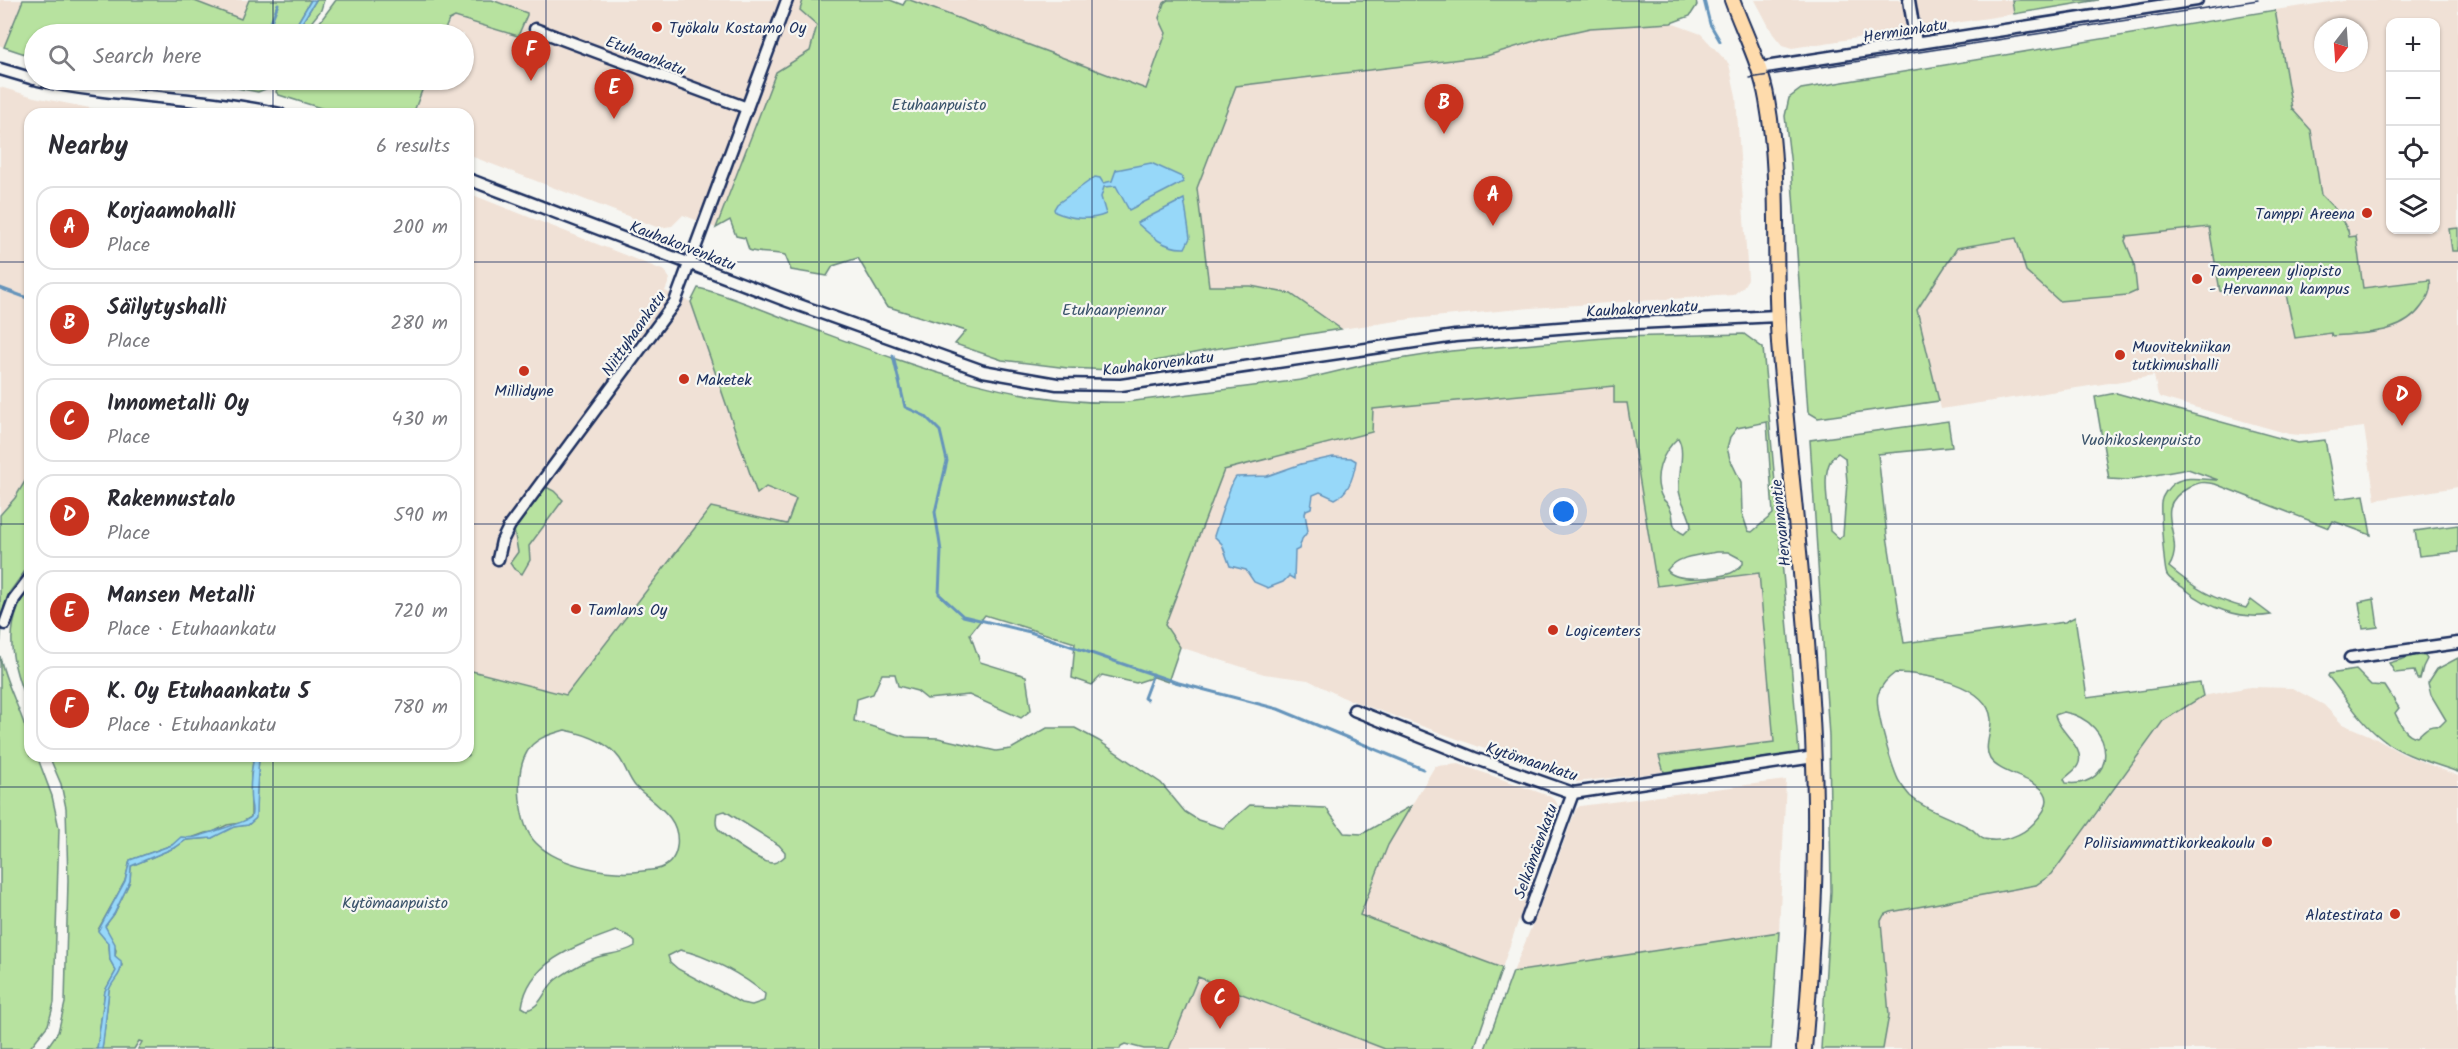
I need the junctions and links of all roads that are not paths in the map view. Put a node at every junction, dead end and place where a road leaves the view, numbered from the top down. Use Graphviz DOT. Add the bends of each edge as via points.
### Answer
graph roads {
  1 [pos="787,0"];
  2 [pos="1732,0"];
  3 [pos="1909,0"];
  4 [pos="2197,0"];
  5 [pos="535,29"];
  6 [pos="1916,43"];
  7 [pos="1759,68"];
  8 [pos="0,69"];
  9 [pos="24,76"];
  10 [pos="101,90"];
  11 [pos="213,103"];
  12 [pos="211,108"];
  13 [pos="243,108"];
  14 [pos="747,108"];
  15 [pos="474,181"];
  16 [pos="690,263"];
  17 [pos="1777,316"];
  18 [pos="498,559"];
  19 [pos="24,586"];
  20 [pos="5,624"];
  21 [pos="2458,643"];
  22 [pos="2350,658"];
  23 [pos="1354,710"];
  24 [pos="1814,757"];
  25 [pos="1573,793"];
  26 [pos="1527,919"];
  27 [pos="1804,1049"];
  1 -- 14 [label="street, Niittyhaankatu"];
  2 -- 7 [label="main road, Hervannantie"];
  3 -- 6 [label="street"];
  4 -- 6 [label="street, Hermiankatu"];
  5 -- 14 [label="street, Etuhaankatu"];
  6 -- 7 [label="street, Hermiankatu"];
  7 -- 17 [label="main road, Hervannantie" via="1772,139"];
  8 -- 9 [label="street"];
  10 -- 11 [label="street"];
  11 -- 12 [label="street"];
  11 -- 13 [label="street"];
  14 -- 16 [label="street, Niittyhaankatu"];
  15 -- 16 [label="street, Kauhakorvenkatu"];
  16 -- 17 [label="street, Kauhakorvenkatu" via="983,371 1057,384 1121,385 1467,334"];
  16 -- 18 [label="street, Niittyhaankatu" via="675,302 510,525"];
  17 -- 24 [label="main road, Hervannantie"];
  19 -- 20 [label="street" via="14,599"];
  21 -- 22 [label="street"];
  23 -- 25 [label="street, Kytömaankatu"];
  24 -- 25 [label="street, Kytömaankatu"];
  24 -- 27 [label="main road, Hervannantie" via="1815,868"];
  25 -- 26 [label="street, Selkämäenkatu"];
}
